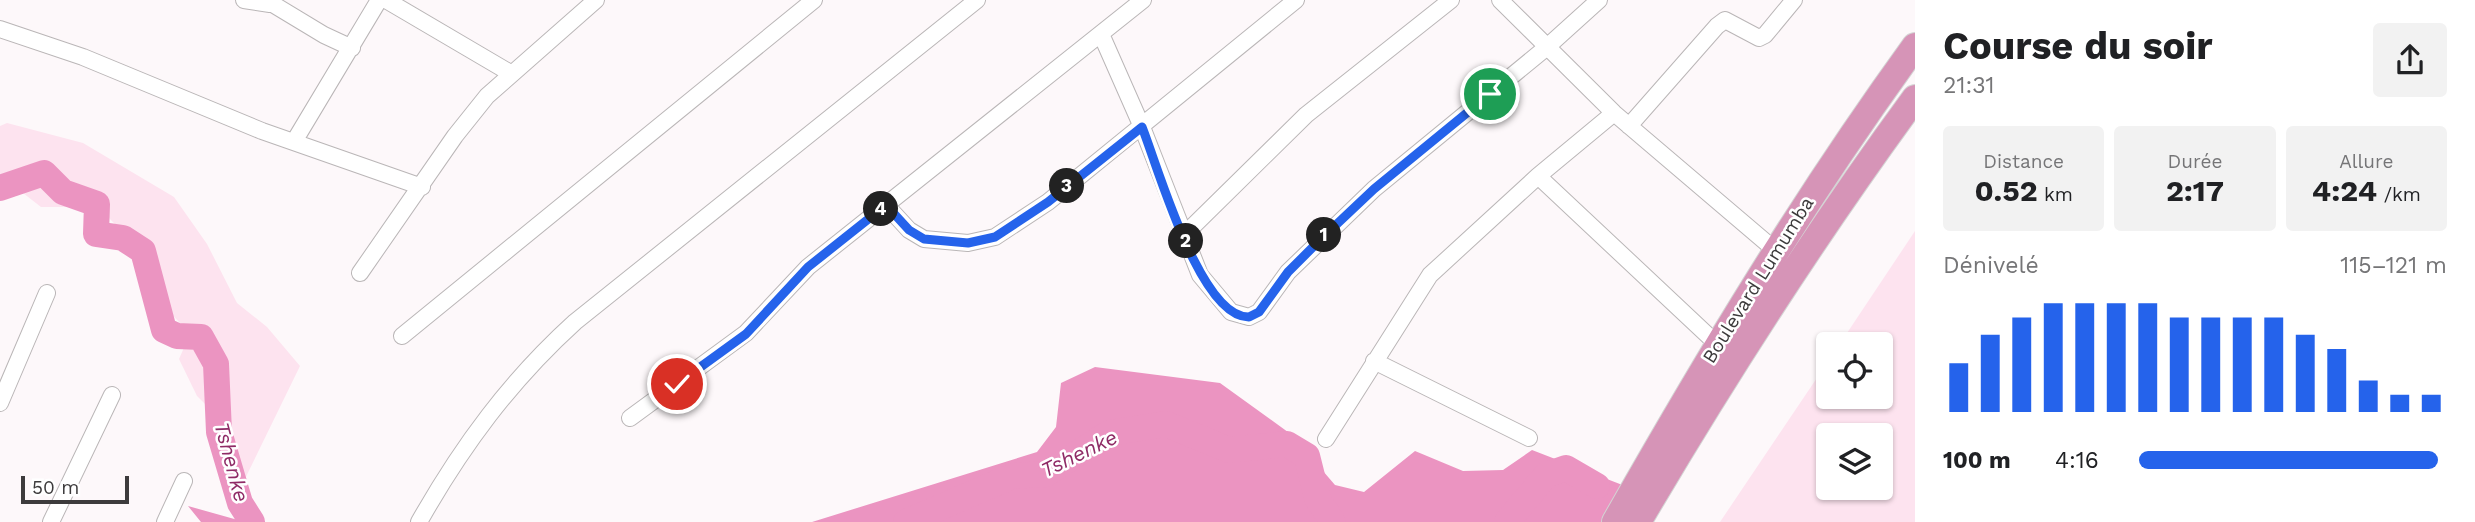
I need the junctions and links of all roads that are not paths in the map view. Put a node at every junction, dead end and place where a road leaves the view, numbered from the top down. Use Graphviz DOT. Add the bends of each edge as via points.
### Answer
graph roads {
  1 [pos="244,0"];
  2 [pos="379,0"];
  3 [pos="386,0"];
  4 [pos="596,0"];
  5 [pos="814,0"];
  6 [pos="977,0"];
  7 [pos="1143,0"];
  8 [pos="1296,0"];
  9 [pos="1451,0"];
  10 [pos="1500,0"];
  11 [pos="1598,0"];
  12 [pos="1794,0"];
  13 [pos="268,2"];
  14 [pos="0,29"];
  15 [pos="1101,34"];
  16 [pos="1915,46"];
  17 [pos="1547,47"];
  18 [pos="352,48"];
  19 [pos="512,74"];
  20 [pos="1915,98"];
  21 [pos="1614,113"];
  22 [pos="1629,126"];
  23 [pos="1142,127"];
  24 [pos="295,140"];
  25 [pos="1538,176"];
  26 [pos="422,187"];
  27 [pos="886,205"];
  28 [pos="1184,235"];
  29 [pos="1775,250"];
  30 [pos="360,273"];
  31 [pos="47,293"];
  32 [pos="402,336"];
  33 [pos="1717,344"];
  34 [pos="1374,361"];
  35 [pos="112,395"];
  36 [pos="0,403"];
  37 [pos="630,418"];
  38 [pos="1529,438"];
  39 [pos="1326,439"];
  40 [pos="184,481"];
  41 [pos="51,522"];
  42 [pos="165,522"];
  43 [pos="419,522"];
  44 [pos="1615,522"];
  45 [pos="1638,522"];
  1 -- 13 [label="street"];
  2 -- 18 [label="street"];
  3 -- 19 [label="street"];
  4 -- 19 [label="street"];
  5 -- 32 [label="street"];
  6 -- 43 [label="street" via="539,354 479,424"];
  7 -- 15 [label="street"];
  8 -- 23 [label="street"];
  9 -- 28 [label="street" via="1306,115"];
  10 -- 17 [label="street"];
  11 -- 17 [label="street"];
  12 -- 22 [label="street" via="1759,38 1732,21 1717,26"];
  13 -- 18 [label="street"];
  14 -- 24 [label="street"];
  15 -- 23 [label="street"];
  15 -- 27 [label="street"];
  16 -- 29 [label="highway, Boulevard Lumumba" via="1840,149"];
  17 -- 21 [label="street"];
  17 -- 28 [label="street" via="1365,197 1288,272 1259,312 1241,317 1231,312 1200,275"];
  18 -- 24 [label="street"];
  19 -- 26 [label="street" via="487,96 455,136"];
  20 -- 45 [label="highway, Boulevard Lumumba" via="1766,312"];
  21 -- 22 [label="street"];
  21 -- 25 [label="street"];
  22 -- 29 [label="street"];
  23 -- 27 [label="street" via="1048,202 995,237 968,243 924,239"];
  23 -- 28 [label="street"];
  24 -- 26 [label="street"];
  25 -- 33 [label="street"];
  25 -- 34 [label="street" via="1430,275"];
  26 -- 30 [label="street"];
  27 -- 37 [label="street" via="808,267 746,334"];
  29 -- 33 [label="highway, Boulevard Lumumba"];
  31 -- 36 [label="street"];
  33 -- 44 [label="highway, Boulevard Lumumba"];
  34 -- 38 [label="street"];
  34 -- 39 [label="street"];
  35 -- 41 [label="street"];
  40 -- 42 [label="street"];
}
